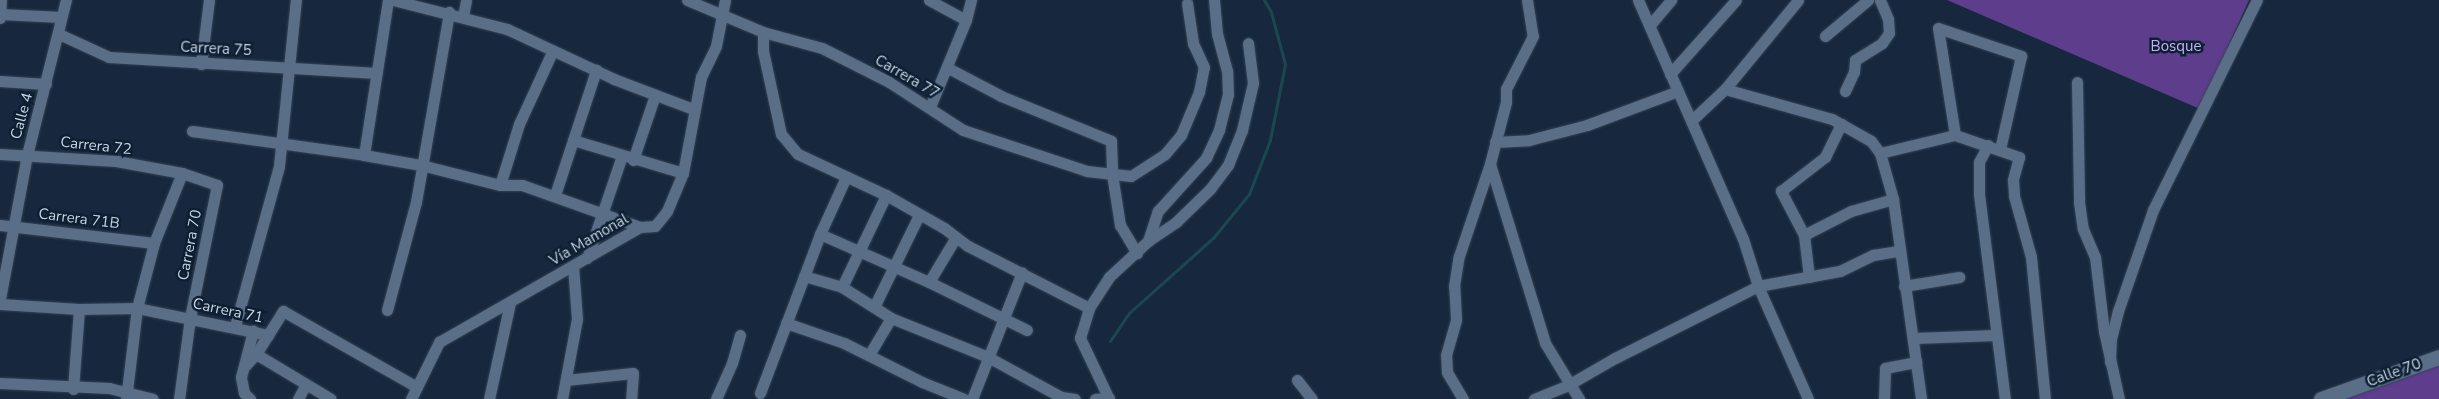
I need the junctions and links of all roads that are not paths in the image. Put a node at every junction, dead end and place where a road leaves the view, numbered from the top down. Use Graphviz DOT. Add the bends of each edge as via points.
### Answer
graph roads {
  1 [pos="0,0"];
  2 [pos="66,0"];
  3 [pos="209,0"];
  4 [pos="296,0"];
  5 [pos="388,0"];
  6 [pos="393,0"];
  7 [pos="466,0"];
  8 [pos="687,0"];
  9 [pos="725,0"];
  10 [pos="929,0"];
  11 [pos="971,0"];
  12 [pos="1214,0"];
  13 [pos="1527,0"];
  14 [pos="1638,0"];
  15 [pos="1671,0"];
  16 [pos="1736,0"];
  17 [pos="1798,0"];
  18 [pos="1868,0"];
  19 [pos="1880,0"];
  20 [pos="2257,0"];
  21 [pos="1187,3"];
  22 [pos="449,12"];
  23 [pos="0,15"];
  24 [pos="463,16"];
  25 [pos="62,17"];
  26 [pos="722,17"];
  27 [pos="966,20"];
  28 [pos="1650,25"];
  29 [pos="763,32"];
  30 [pos="59,34"];
  31 [pos="1825,36"];
  32 [pos="1248,42"];
  33 [pos="553,50"];
  34 [pos="201,64"];
  35 [pos="288,67"];
  36 [pos="948,68"];
  37 [pos="596,70"];
  38 [pos="377,73"];
  39 [pos="1670,74"];
  40 [pos="0,81"];
  41 [pos="2077,82"];
  42 [pos="46,84"];
  43 [pos="1726,89"];
  44 [pos="1678,91"];
  45 [pos="1845,91"];
  46 [pos="655,95"];
  47 [pos="930,107"];
  48 [pos="693,109"];
  49 [pos="1691,120"];
  50 [pos="1841,124"];
  51 [pos="192,131"];
  52 [pos="1955,135"];
  53 [pos="573,140"];
  54 [pos="282,142"];
  55 [pos="1495,142"];
  56 [pos="1988,145"];
  57 [pos="2000,149"];
  58 [pos="0,154"];
  59 [pos="1880,154"];
  60 [pos="27,155"];
  61 [pos="364,155"];
  62 [pos="627,158"];
  63 [pos="421,164"];
  64 [pos="1490,164"];
  65 [pos="182,173"];
  66 [pos="684,173"];
  67 [pos="1112,174"];
  68 [pos="846,177"];
  69 [pos="217,185"];
  70 [pos="500,185"];
  71 [pos="555,195"];
  72 [pos="886,195"];
  73 [pos="1892,199"];
  74 [pos="601,213"];
  75 [pos="919,215"];
  76 [pos="0,225"];
  77 [pos="13,226"];
  78 [pos="640,227"];
  79 [pos="820,234"];
  80 [pos="1804,235"];
  81 [pos="956,237"];
  82 [pos="1148,241"];
  83 [pos="154,242"];
  84 [pos="858,251"];
  85 [pos="1899,251"];
  86 [pos="1137,252"];
  87 [pos="586,258"];
  88 [pos="573,266"];
  89 [pos="893,266"];
  90 [pos="1022,272"];
  91 [pos="804,276"];
  92 [pos="1809,277"];
  93 [pos="1959,277"];
  94 [pos="929,282"];
  95 [pos="1758,286"];
  96 [pos="1904,286"];
  97 [pos="842,287"];
  98 [pos="0,299"];
  99 [pos="510,303"];
  100 [pos="0,304"];
  101 [pos="874,307"];
  102 [pos="137,308"];
  103 [pos="1089,308"];
  104 [pos="79,309"];
  105 [pos="387,310"];
  106 [pos="1004,317"];
  107 [pos="190,318"];
  108 [pos="890,318"];
  109 [pos="786,323"];
  110 [pos="235,326"];
  111 [pos="1027,330"];
  112 [pos="253,331"];
  113 [pos="268,335"];
  114 [pos="740,335"];
  115 [pos="1996,335"];
  116 [pos="1914,338"];
  117 [pos="256,354"];
  118 [pos="870,355"];
  119 [pos="988,357"];
  120 [pos="2439,357"];
  121 [pos="1916,362"];
  122 [pos="2110,362"];
  123 [pos="244,367"];
  124 [pos="566,380"];
  125 [pos="1297,380"];
  126 [pos="0,383"];
  127 [pos="306,384"];
  128 [pos="1568,385"];
  129 [pos="416,387"];
  130 [pos="73,388"];
  131 [pos="760,393"];
  132 [pos="127,397"];
  133 [pos="1109,398"];
  134 [pos="153,399"];
  135 [pos="178,399"];
  136 [pos="250,399"];
  137 [pos="298,399"];
  138 [pos="331,399"];
  139 [pos="411,399"];
  140 [pos="489,399"];
  141 [pos="562,399"];
  142 [pos="631,399"];
  143 [pos="716,399"];
  144 [pos="964,399"];
  145 [pos="972,399"];
  146 [pos="1075,399"];
  147 [pos="1095,399"];
  148 [pos="1312,399"];
  149 [pos="1463,399"];
  150 [pos="1534,399"];
  151 [pos="1579,399"];
  152 [pos="1808,399"];
  153 [pos="1884,399"];
  154 [pos="1921,399"];
  155 [pos="2005,399"];
  156 [pos="2045,399"];
  157 [pos="2119,399"];
  158 [pos="2320,399"];
  1 -- 23 [label="street"];
  2 -- 25 [label="street, Calle 4"];
  3 -- 34 [label="street"];
  4 -- 35 [label="street"];
  5 -- 38 [label="street"];
  6 -- 22 [label="street"];
  7 -- 24 [label="street"];
  8 -- 26 [label="street, Carrera 77"];
  9 -- 26 [label="street, Vía Mamonal"];
  10 -- 27 [label="street"];
  11 -- 27 [label="street"];
  12 -- 82 [label="street" via="1228,95 1219,130 1206,158 1158,211"];
  13 -- 55 [label="street" via="1533,36 1506,89 1506,102"];
  14 -- 28 [label="street"];
  15 -- 28 [label="street"];
  16 -- 39 [label="street"];
  17 -- 43 [label="street"];
  18 -- 31 [label="street"];
  19 -- 45 [label="street" via="1888,18 1888,33 1882,43 1855,60 1854,72"];
  20 -- 122 [label="street" via="2153,210 2118,311"];
  21 -- 67 [label="street, Carrera 77" via="1194,43 1204,67 1199,92 1181,135 1165,154 1131,176"];
  22 -- 24 [label="street"];
  22 -- 63 [label="street"];
  23 -- 25 [label="street"];
  24 -- 33 [label="street" via="507,29"];
  25 -- 30 [label="street, Calle 4"];
  26 -- 29 [label="street, Carrera 77"];
  26 -- 48 [label="street, Vía Mamonal" via="716,46 701,77"];
  27 -- 36 [label="street"];
  28 -- 39 [label="street"];
  29 -- 47 [label="street, Carrera 77" via="822,48"];
  29 -- 68 [label="street" via="763,51 781,134 798,154"];
  30 -- 34 [label="street, Carrera 75" via="108,57"];
  30 -- 42 [label="street, Calle 4"];
  32 -- 82 [label="street" via="1253,83 1242,130 1228,165 1210,189 1176,222"];
  33 -- 37 [label="street"];
  33 -- 70 [label="street" via="519,124"];
  34 -- 35 [label="street, Carrera 75"];
  35 -- 38 [label="street, Carrera 75"];
  35 -- 54 [label="street"];
  36 -- 47 [label="street"];
  36 -- 67 [label="street" via="1001,96 1111,141"];
  37 -- 46 [label="street"];
  37 -- 53 [label="street"];
  38 -- 61 [label="street"];
  39 -- 44 [label="street"];
  40 -- 42 [label="street"];
  41 -- 122 [label="street" via="2079,202 2083,229 2095,257"];
  42 -- 60 [label="street, Calle 4"];
  43 -- 49 [label="street"];
  43 -- 50 [label="street"];
  44 -- 49 [label="street"];
  44 -- 55 [label="street" via="1588,126 1538,138"];
  46 -- 48 [label="street"];
  46 -- 62 [label="street"];
  47 -- 67 [label="street, Carrera 77" via="964,130 1087,171"];
  48 -- 66 [label="street, Vía Mamonal"];
  49 -- 95 [label="street" via="1743,239"];
  50 -- 59 [label="street" via="1871,141"];
  50 -- 80 [label="street" via="1825,157 1781,190"];
  51 -- 54 [label="street"];
  52 -- 56 [label="street"];
  52 -- 57 [label="street" via="1938,28 2021,56"];
  52 -- 59 [label="street"];
  53 -- 62 [label="street"];
  53 -- 71 [label="street"];
  54 -- 61 [label="street"];
  54 -- 110 [label="street" via="273,195"];
  55 -- 64 [label="street"];
  56 -- 57 [label="street"];
  56 -- 115 [label="street" via="1979,162 1978,176"];
  57 -- 156 [label="street" via="2019,157 2013,180 2014,196 2031,257"];
  58 -- 60 [label="street, Carrera 72"];
  59 -- 73 [label="street"];
  60 -- 65 [label="street, Carrera 72" via="116,160"];
  60 -- 77 [label="street, Calle 4"];
  61 -- 63 [label="street"];
  62 -- 66 [label="street"];
  62 -- 74 [label="street"];
  63 -- 70 [label="street"];
  63 -- 105 [label="street" via="416,202"];
  64 -- 128 [label="street" via="1545,343"];
  64 -- 149 [label="street" via="1459,256 1454,286 1456,319 1446,355 1447,372"];
  65 -- 69 [label="street, Carrera 72"];
  65 -- 83 [label="street"];
  66 -- 78 [label="street, Vía Mamonal" via="667,212 655,226"];
  67 -- 86 [label="street" via="1120,225"];
  68 -- 72 [label="street"];
  68 -- 79 [label="street"];
  69 -- 107 [label="street, Carrera 70"];
  70 -- 71 [label="street" via="522,185"];
  71 -- 74 [label="street"];
  72 -- 75 [label="street"];
  72 -- 84 [label="street"];
  73 -- 80 [label="street" via="1851,211"];
  73 -- 85 [label="street"];
  74 -- 78 [label="street"];
  74 -- 87 [label="street"];
  75 -- 81 [label="street"];
  75 -- 89 [label="street"];
  76 -- 77 [label="street, Carrera 71B"];
  77 -- 83 [label="street, Carrera 71B"];
  77 -- 98 [label="street, Calle 4"];
  78 -- 87 [label="street, Vía Mamonal"];
  79 -- 84 [label="street"];
  79 -- 91 [label="street"];
  80 -- 92 [label="street"];
  81 -- 90 [label="street"];
  81 -- 94 [label="street"];
  82 -- 86 [label="street"];
  83 -- 102 [label="street"];
  84 -- 89 [label="street"];
  84 -- 97 [label="street"];
  85 -- 92 [label="street" via="1874,255 1849,268"];
  85 -- 96 [label="street"];
  86 -- 103 [label="street" via="1109,277"];
  87 -- 88 [label="street, Vía Mamonal"];
  88 -- 99 [label="street, Vía Mamonal"];
  88 -- 124 [label="street" via="577,319"];
  89 -- 94 [label="street"];
  89 -- 101 [label="street"];
  90 -- 103 [label="street"];
  90 -- 106 [label="street"];
  91 -- 97 [label="street"];
  91 -- 109 [label="street"];
  92 -- 95 [label="street"];
  93 -- 96 [label="street"];
  94 -- 106 [label="street"];
  95 -- 128 [label="street"];
  95 -- 152 [label="street"];
  96 -- 116 [label="street"];
  97 -- 101 [label="street"];
  99 -- 129 [label="street, Vía Mamonal" via="439,342"];
  99 -- 140 [label="street"];
  100 -- 104 [label="street, Carrera 71"];
  101 -- 108 [label="street"];
  102 -- 104 [label="street, Carrera 71"];
  102 -- 107 [label="street, Carrera 71"];
  102 -- 132 [label="street"];
  103 -- 133 [label="street" via="1080,338"];
  104 -- 130 [label="street"];
  106 -- 111 [label="street"];
  106 -- 119 [label="street"];
  107 -- 110 [label="street, Carrera 71"];
  107 -- 135 [label="street, Carrera 70"];
  108 -- 118 [label="street"];
  108 -- 119 [label="street"];
  109 -- 118 [label="street"];
  109 -- 131 [label="street"];
  110 -- 112 [label="street, Carrera 71"];
  112 -- 113 [label="street, Carrera 71"];
  112 -- 123 [label="street"];
  113 -- 117 [label="street"];
  113 -- 129 [label="street, Carrera 71" via="283,311"];
  114 -- 143 [label="street" via="732,364"];
  115 -- 116 [label="street"];
  115 -- 155 [label="street" via="2004,371"];
  116 -- 121 [label="street"];
  117 -- 123 [label="street"];
  117 -- 127 [label="street"];
  118 -- 144 [label="street"];
  119 -- 145 [label="street"];
  119 -- 146 [label="street" via="1061,397"];
  120 -- 158 [label="street, Calle 70"];
  121 -- 153 [label="street" via="1884,368"];
  121 -- 154 [label="street"];
  122 -- 157 [label="street"];
  123 -- 136 [label="street" via="241,377 244,393"];
  124 -- 141 [label="street"];
  124 -- 142 [label="street" via="633,373"];
  125 -- 148 [label="street"];
  126 -- 130 [label="street"];
  127 -- 137 [label="street"];
  127 -- 138 [label="street"];
  128 -- 150 [label="street"];
  128 -- 151 [label="street"];
  129 -- 139 [label="street, Vía Mamonal"];
  130 -- 132 [label="street" via="118,389"];
  132 -- 134 [label="street"];
  133 -- 147 [label="street"];
}
